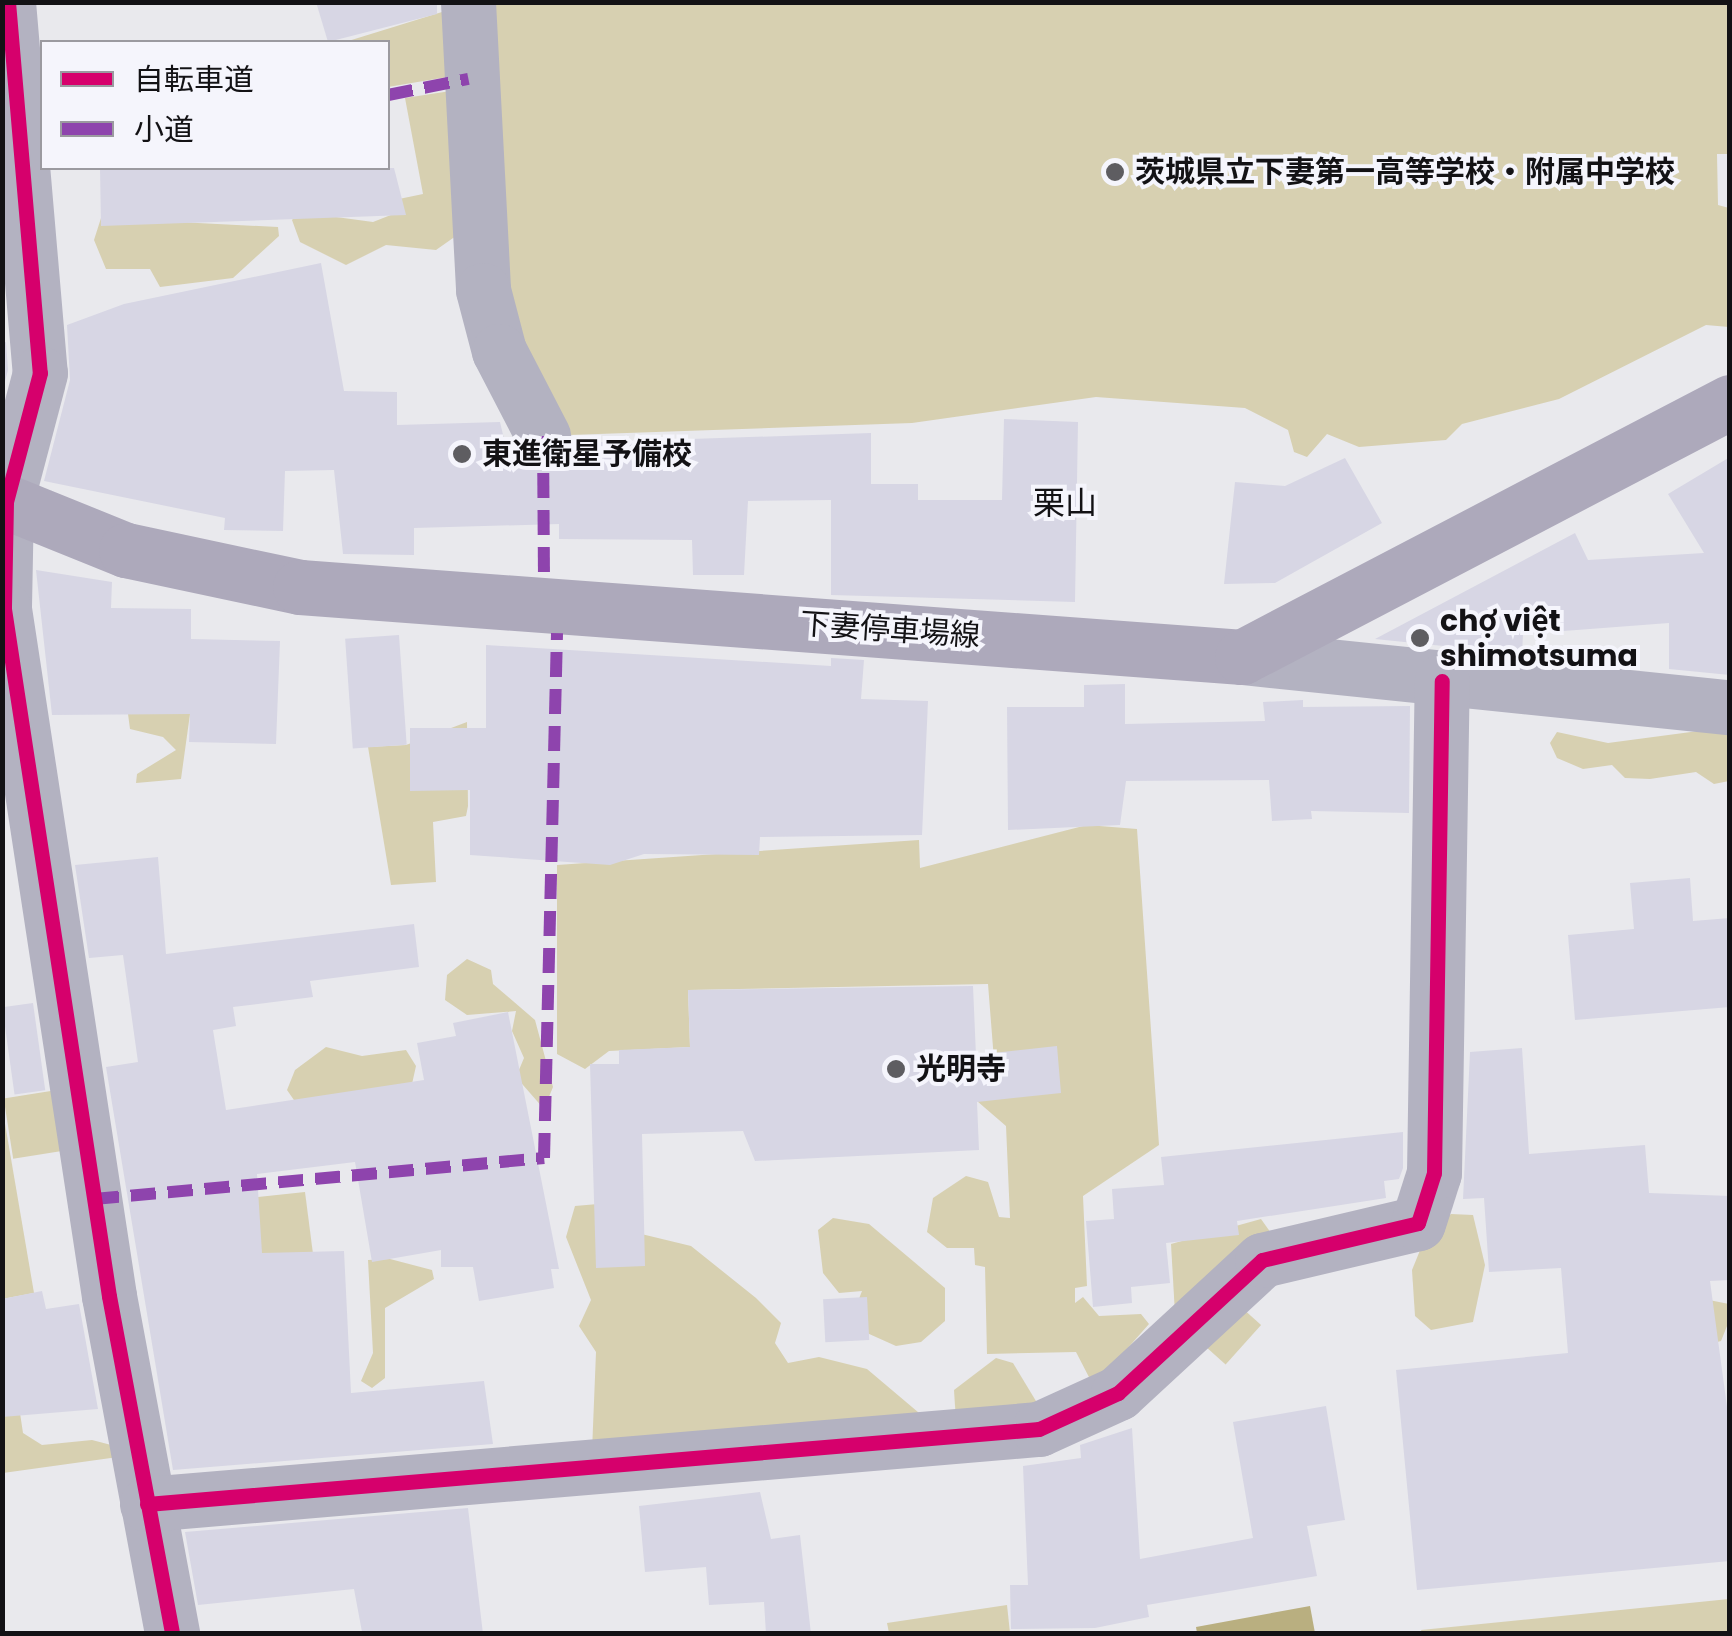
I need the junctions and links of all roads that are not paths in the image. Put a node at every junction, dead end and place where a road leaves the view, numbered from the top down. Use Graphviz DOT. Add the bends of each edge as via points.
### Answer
graph roads {
  1 [pos="8,2"];
  2 [pos="468,2"];
  3 [pos="1730,402"];
  4 [pos="542,436"];
  5 [pos="4,501"];
  6 [pos="1242,657"];
  7 [pos="1442,681"];
  8 [pos="1730,707"];
  9 [pos="147,1504"];
  10 [pos="172,1634"];
  1 -- 5 [label="street" via="40,373"];
  2 -- 4 [label="street" via="483,290 499,351"];
  3 -- 6 [label="main road"];
  5 -- 6 [label="main road, 下妻停車場線" via="126,550 300,587"];
  5 -- 9 [label="street" via="4,609"];
  6 -- 7 [label="street"];
  7 -- 8 [label="street"];
  7 -- 9 [label="street" via="1436,1141 1432,1196 1418,1223 1262,1260 1097,1408 1024,1432"];
  9 -- 10 [label="street"];
}
